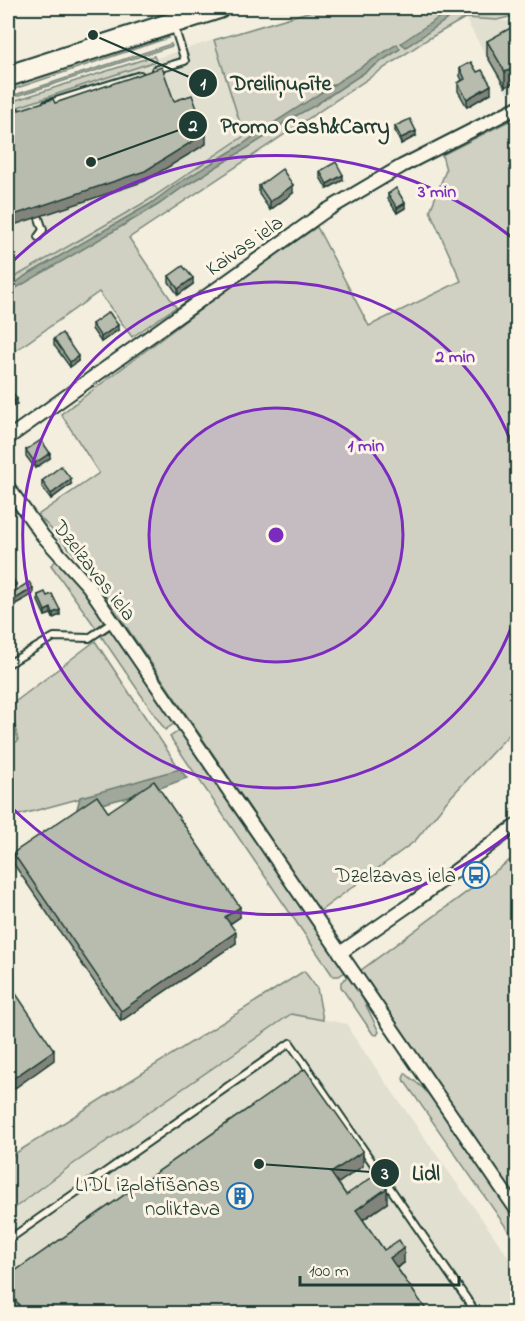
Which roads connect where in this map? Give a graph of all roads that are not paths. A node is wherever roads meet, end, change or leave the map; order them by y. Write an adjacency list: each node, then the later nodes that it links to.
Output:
1 (219, 8): 2 (main road)
2 (173, 23): 3 (main road); 4 (lane)
3 (8, 76)
4 (37, 107)
5 (518, 107): 8 (street, Kaivas iela)
6 (34, 204): 7 (lane)
7 (38, 237)
8 (8, 438)
9 (8, 487): 10 (street, Dzelzavas iela)
10 (113, 622): 11 (lane); 13 (street, Dzelzavas iela)
11 (8, 664)
12 (518, 824): 13 (street)
13 (340, 953): 14 (street, Dzelzavas iela)
14 (518, 1212)
15 (8, 1240): 16 (lane)
16 (477, 1314)

